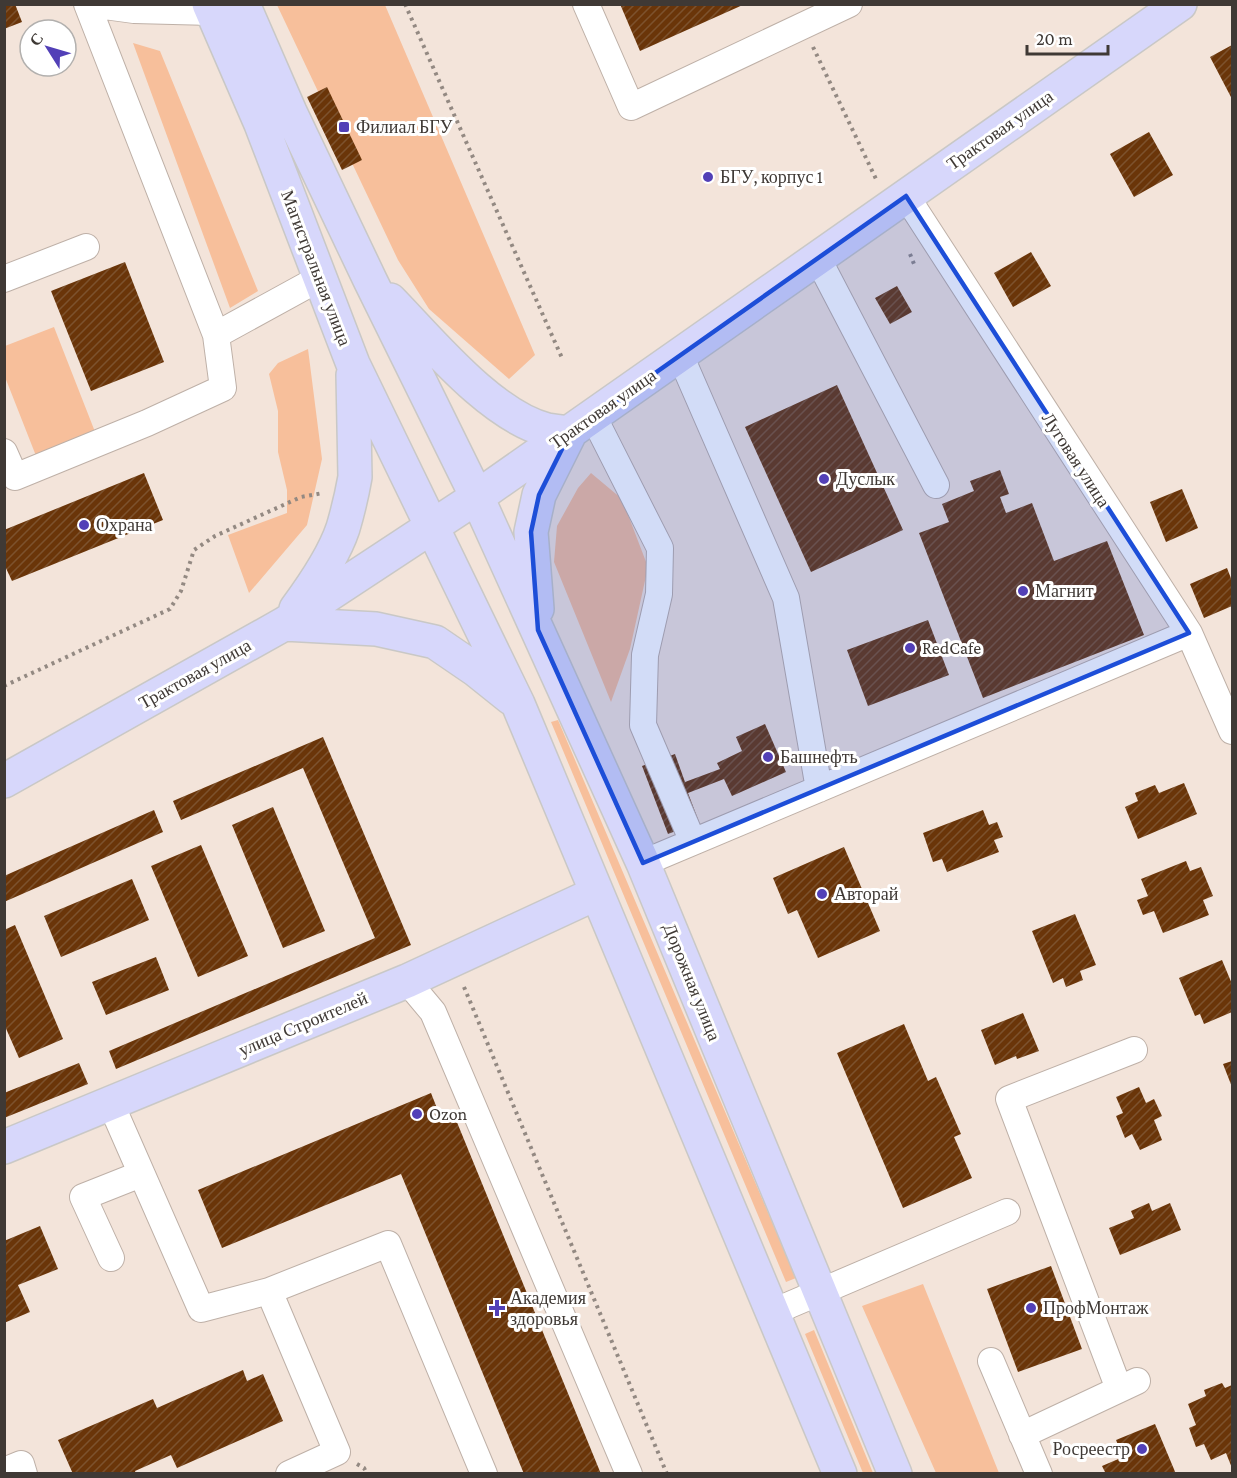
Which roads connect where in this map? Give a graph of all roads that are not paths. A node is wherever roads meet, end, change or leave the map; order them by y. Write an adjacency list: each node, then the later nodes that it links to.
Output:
1 (89, 4): 6 (street); 13 (street)
2 (243, 4): 12 (main road, Магистральная улица)
3 (586, 4): 4 (street)
4 (849, 4)
5 (1180, 4): 7 (main road, Трактовая улица)
6 (211, 8): 10 (main road, Магистральная улица)
7 (898, 202): 9 (main road, Трактовая улица); 23 (street, Луговая улица)
8 (86, 247): 11 (street)
9 (818, 259): 14 (main road, Трактовая улица); 18 (street)
10 (320, 278): 13 (street); 15 (main road, Магистральная улица)
11 (4, 279)
12 (370, 280): 16 (main road); 19 (main road, Магистральная улица)
13 (216, 335): 17 (street)
14 (680, 355): 16 (main road, Трактовая улица); 27 (street)
15 (353, 364): 20 (main road, Магистральная улица); 21 (main road)
16 (582, 424): 19 (main road, Трактовая улица); 22 (main road); 28 (street)
17 (4, 452)
18 (936, 484)
19 (477, 497): 20 (main road, Трактовая улица); 22 (main road, Дорожная улица)
20 (432, 527): 21 (main road, Трактовая улица); 24 (main road)
21 (284, 624): 24 (main road); 26 (main road, Трактовая улица)
22 (538, 630): 29 (main road, Дорожная улица)
23 (1189, 633): 25 (street, Луговая улица); 27 (street)
24 (518, 704): 30 (main road)
25 (1233, 731)
26 (4, 781)
27 (819, 789): 28 (street)
28 (693, 842): 29 (street)
29 (643, 863): 39 (main road, Дорожная улица)
30 (597, 893): 31 (main road, улица Строителей); 40 (main road)
31 (407, 981): 33 (main road, улица Строителей); 47 (street)
32 (1134, 1050): 42 (street)
33 (111, 1104): 34 (main road, улица Строителей); 35 (street)
34 (4, 1148)
35 (141, 1174): 37 (street); 38 (street)
36 (1007, 1212): 39 (street)
37 (111, 1258)
38 (269, 1291): 45 (street); 46 (street)
39 (820, 1292): 40 (street); 49 (main road, Дорожная улица)
40 (772, 1311): 48 (main road)
41 (991, 1361): 42 (street)
42 (1022, 1435): 50 (street)
43 (4, 1471): 44 (street)
44 (24, 1473)
45 (289, 1473)
46 (484, 1473)
47 (629, 1473)
48 (840, 1473)
49 (895, 1473)
50 (1039, 1473)

